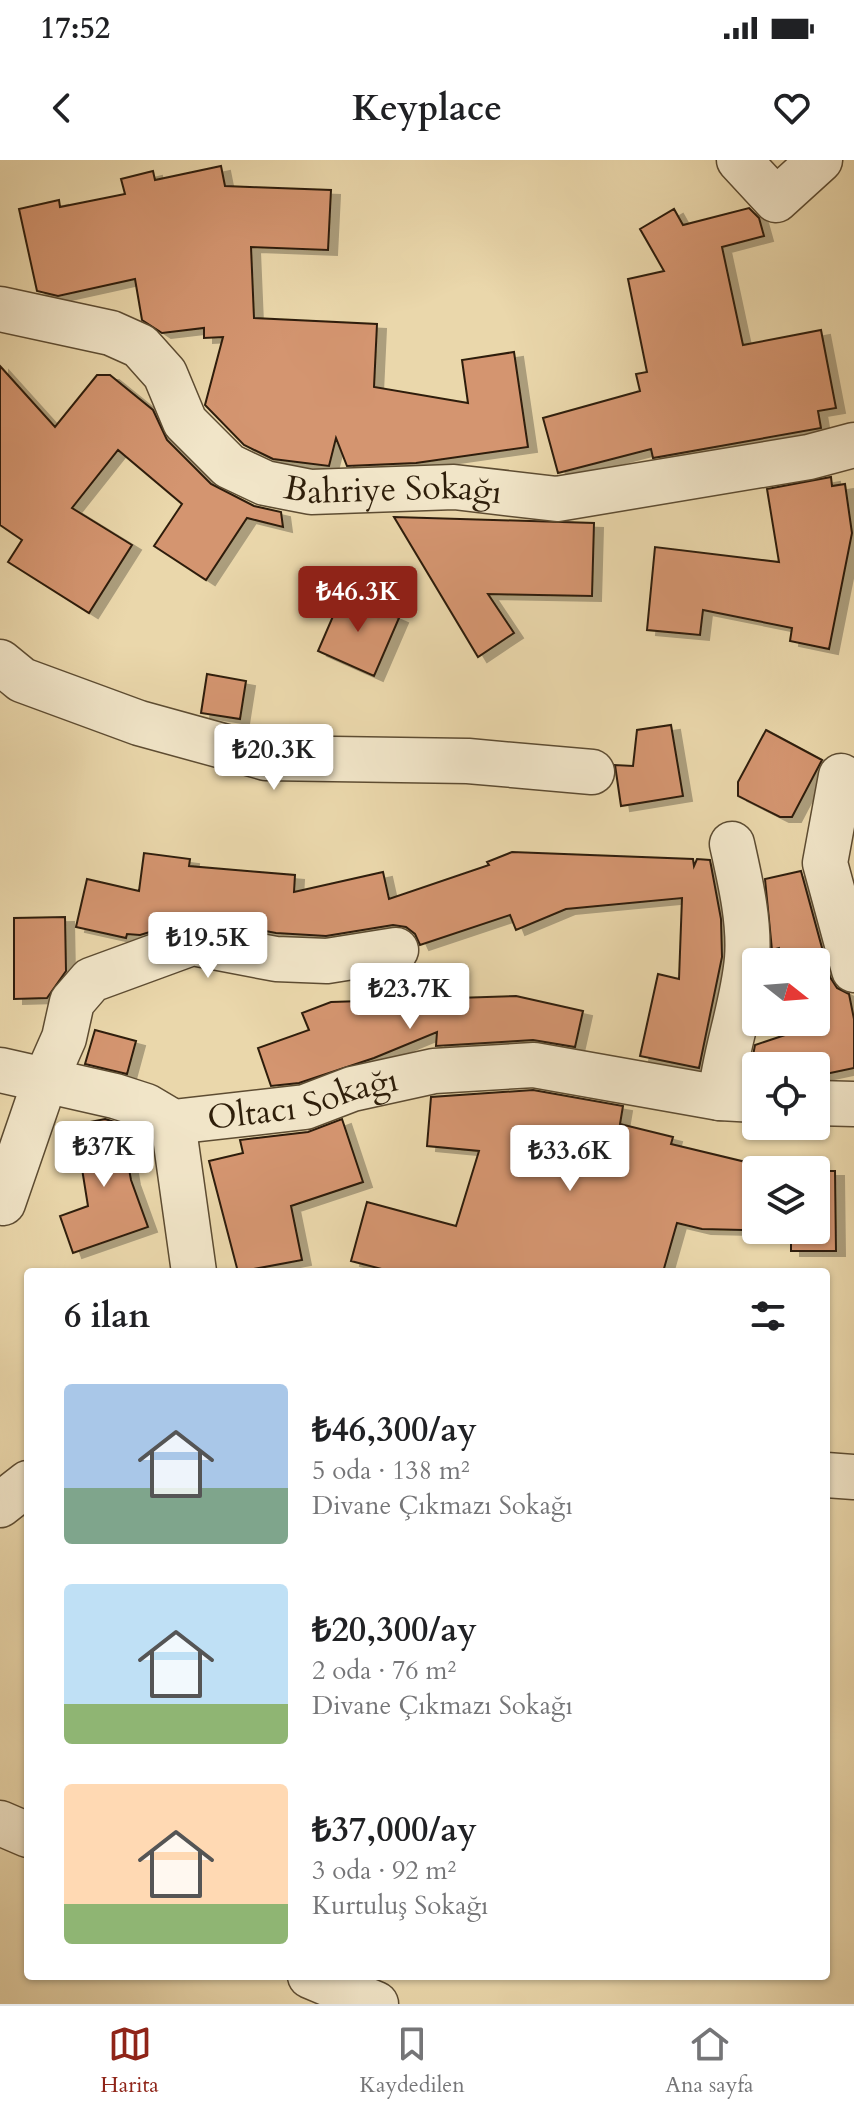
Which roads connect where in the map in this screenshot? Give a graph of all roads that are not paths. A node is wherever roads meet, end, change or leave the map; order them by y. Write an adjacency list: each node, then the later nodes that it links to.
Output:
1 (739, 160): 2 (street)
2 (820, 160)
3 (0, 309): 4 (street, Bahriye Sokağı)
4 (854, 445)
5 (0, 662): 6 (street)
6 (592, 772)
7 (841, 776): 10 (street)
8 (732, 844): 13 (street)
9 (396, 950): 12 (street)
10 (854, 970)
11 (0, 1070): 12 (street, Oltacı Sokağı)
12 (45, 1081): 16 (street, Oltacı Sokağı); 17 (street)
13 (738, 1099): 16 (street, Oltacı Sokağı)
14 (830, 1103): 15 (street)
15 (854, 1104)
16 (173, 1122): 18 (street)
17 (3, 1203)
18 (193, 1268)
19 (830, 1475): 20 (street)
20 (854, 1477)
21 (24, 1486): 22 (street)
22 (0, 1505)
23 (0, 1823): 24 (street)
24 (24, 1833)
25 (319, 1980): 26 (street)
26 (376, 2004)

